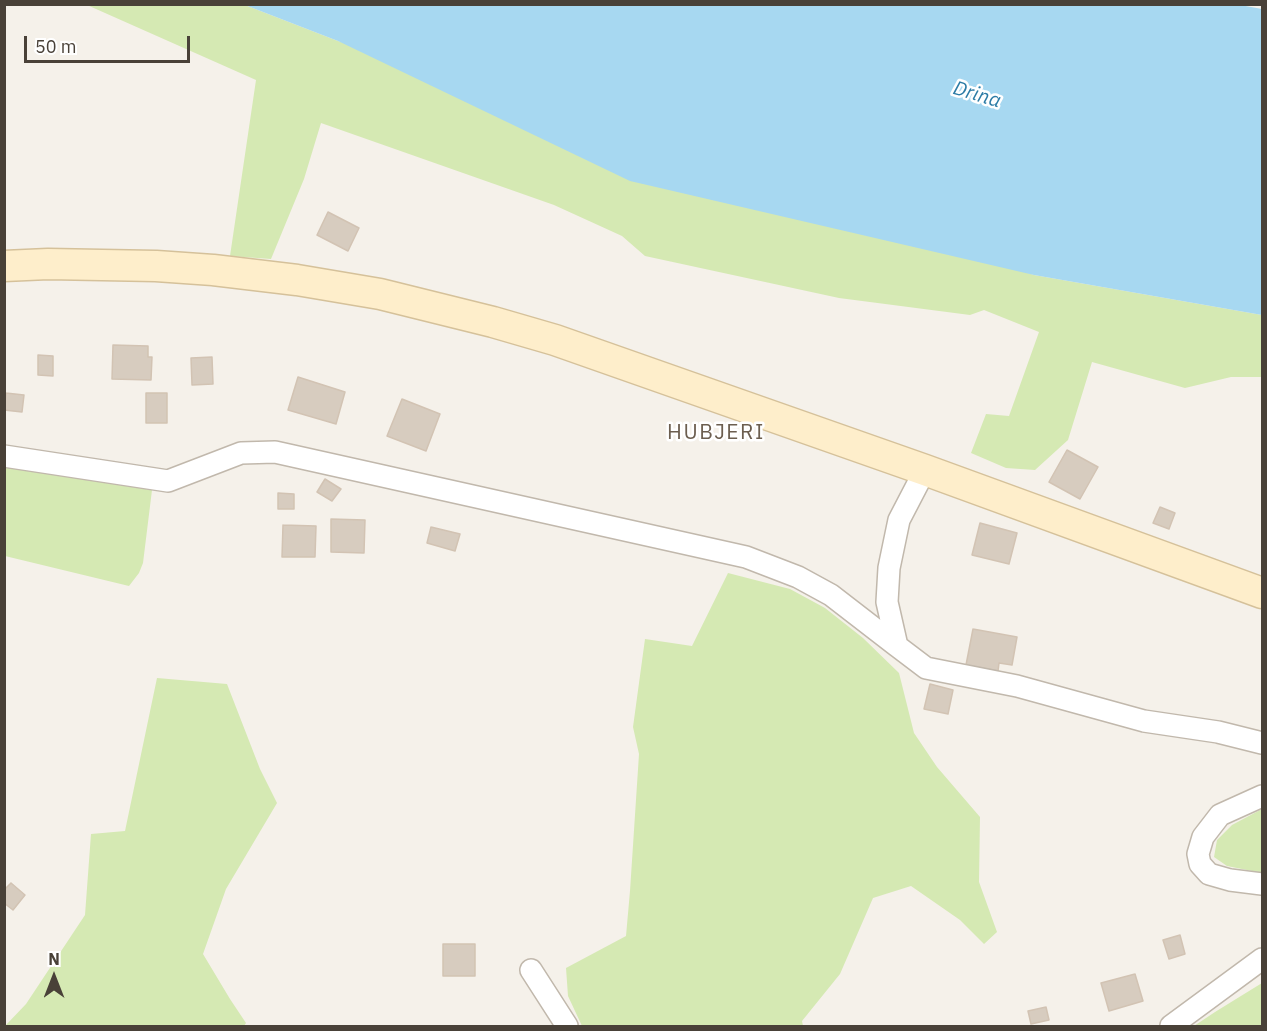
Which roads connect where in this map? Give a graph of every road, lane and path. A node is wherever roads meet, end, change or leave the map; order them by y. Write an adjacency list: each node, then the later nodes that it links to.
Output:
1 (4, 266): 3 (street)
2 (4, 456): 5 (street)
3 (925, 470): 4 (street); 5 (street)
4 (1263, 593)
5 (897, 646): 6 (street)
6 (1263, 743)
7 (1263, 796): 8 (street)
8 (1263, 884)
9 (1263, 959): 12 (street)
10 (531, 970): 11 (street)
11 (567, 1026)
12 (1171, 1026)

